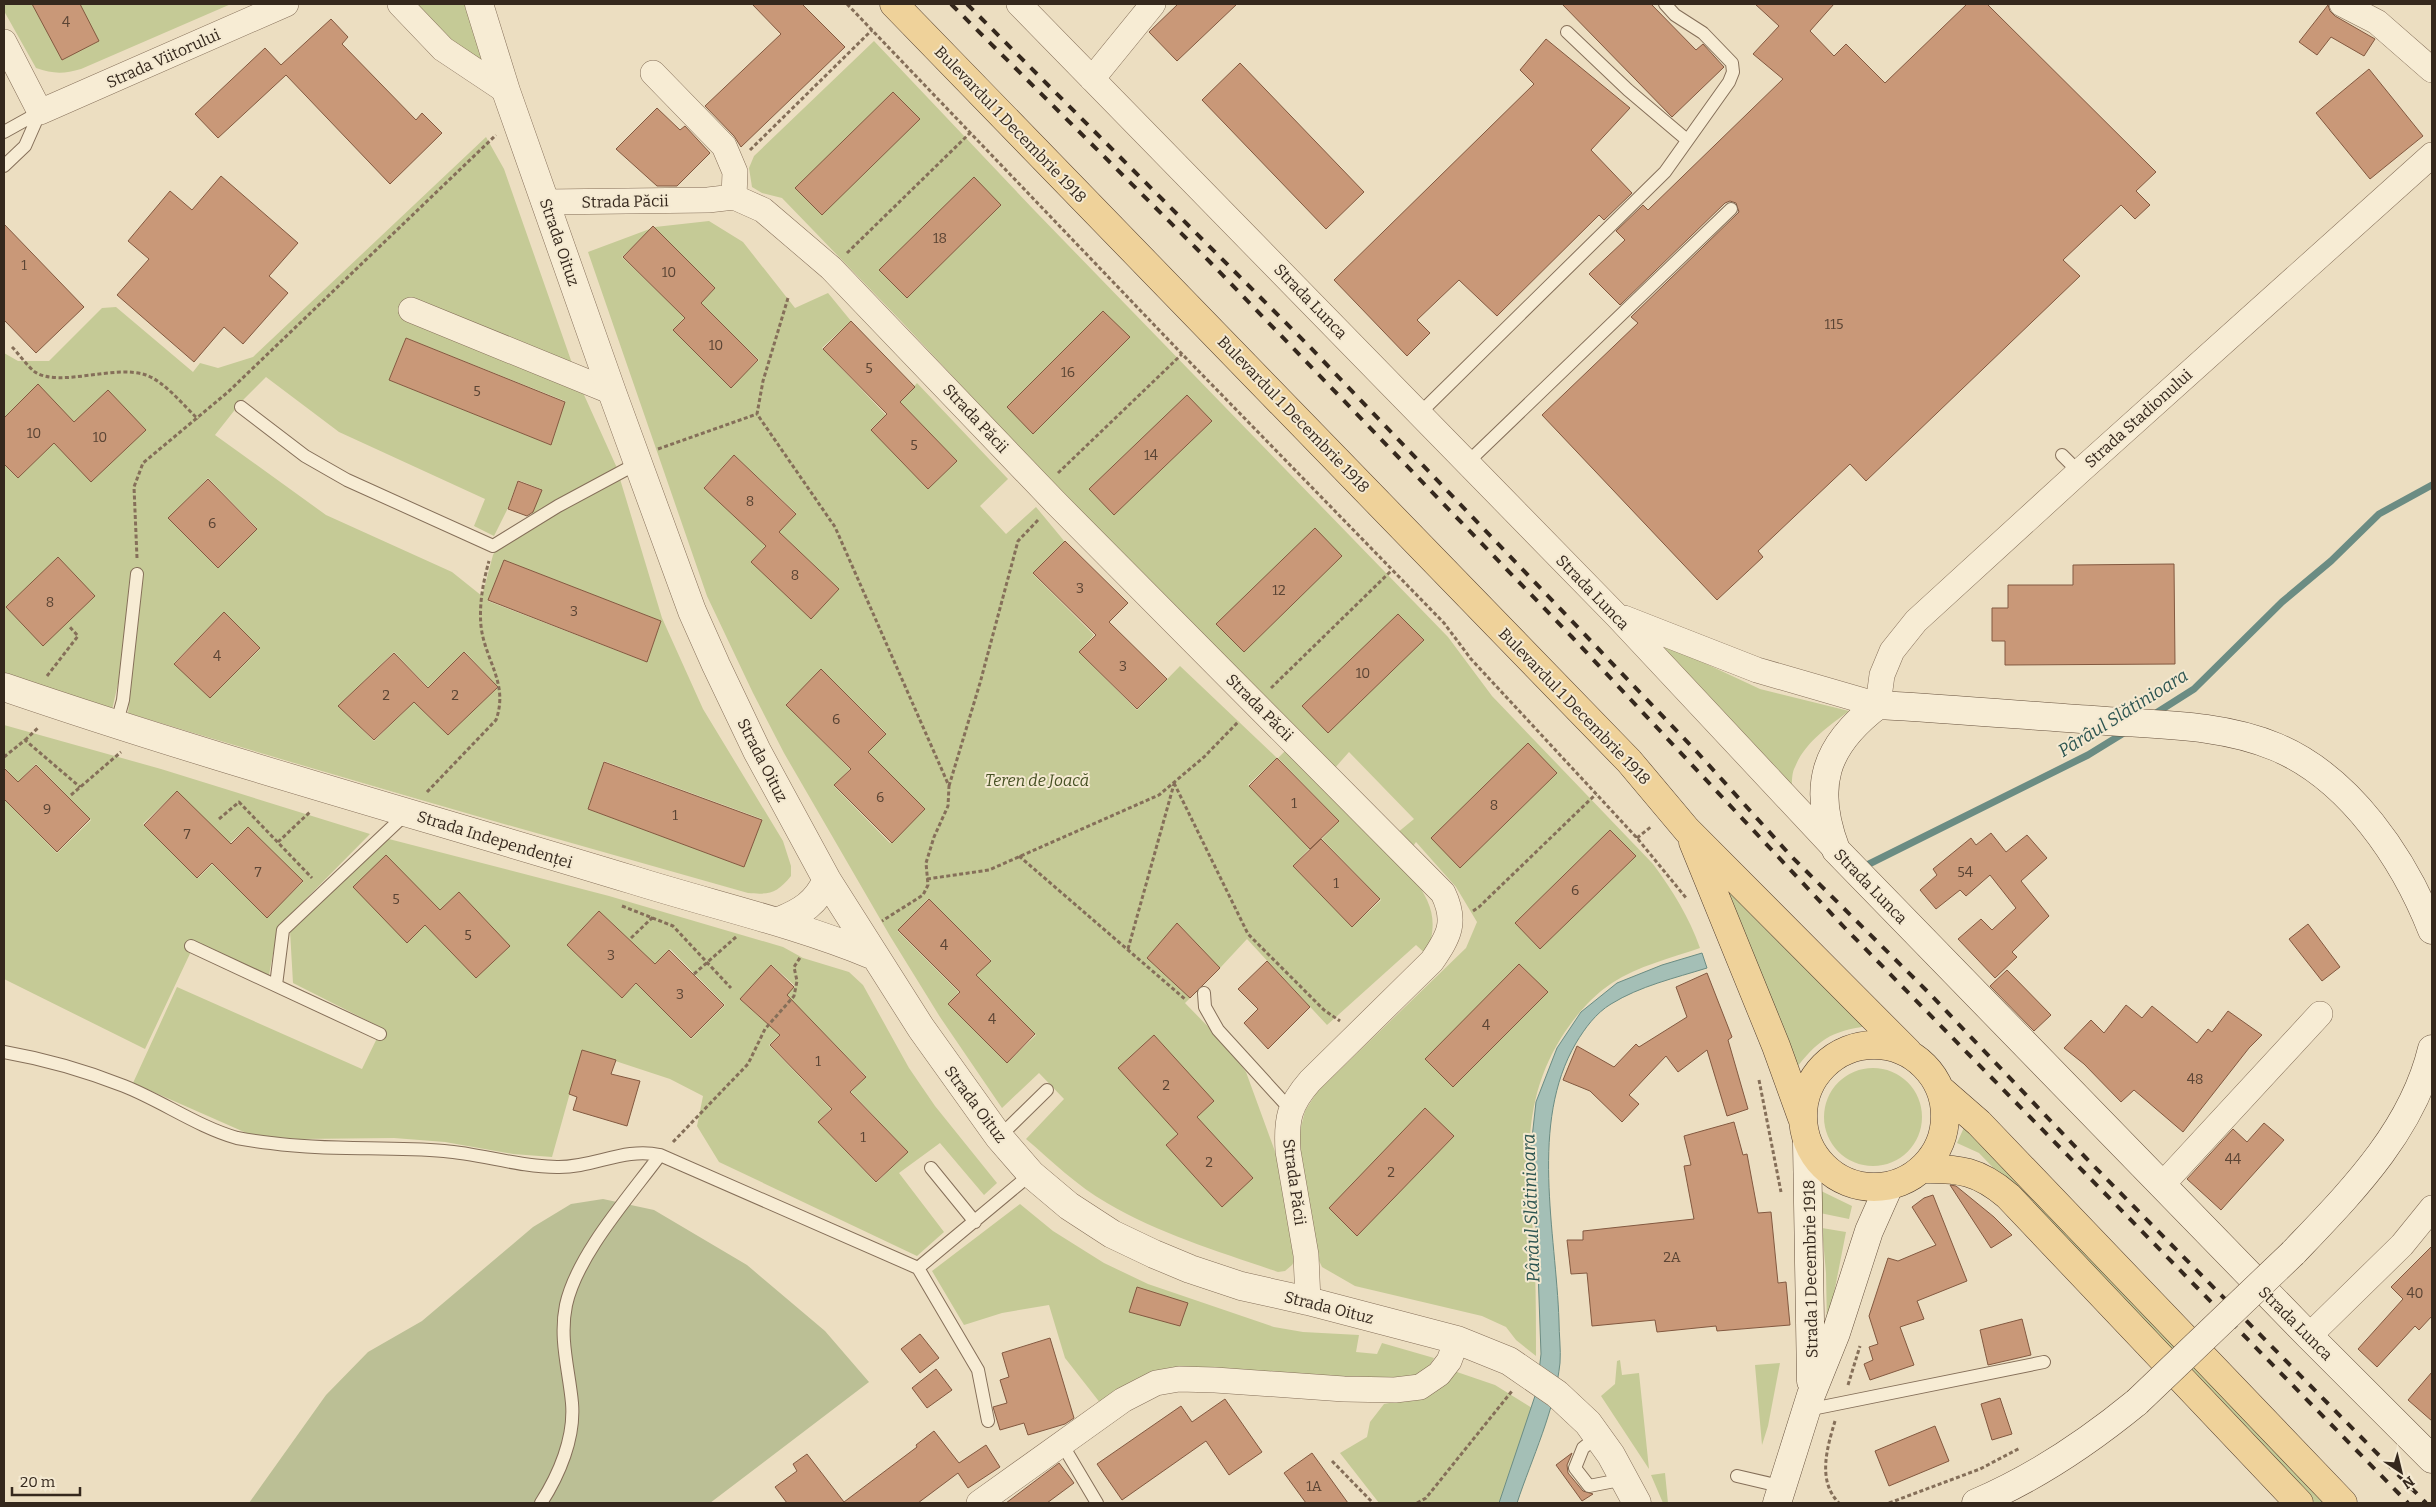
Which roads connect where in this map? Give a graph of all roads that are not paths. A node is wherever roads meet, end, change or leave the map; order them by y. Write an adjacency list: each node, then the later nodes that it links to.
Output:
1 (286, 4): 15 (street, Strada Viitorului)
2 (400, 4): 14 (street)
3 (479, 4): 14 (street, Strada Oituz)
4 (894, 4): 35 (main road, Bulevardul 1 Decembrie 1918)
5 (1019, 4): 13 (street, Strada Lunca)
6 (1153, 4): 13 (street)
7 (1664, 4): 17 (lane)
8 (2342, 4): 11 (street)
9 (1567, 32): 17 (lane)
10 (4, 42): 15 (street)
11 (2432, 70)
12 (653, 73): 20 (street)
13 (1092, 79): 26 (street, Strada Lunca)
14 (506, 91): 21 (street, Strada Oituz)
15 (40, 112): 16 (lane, Strada Viitorului); 19 (lane)
16 (4, 132)
17 (1687, 140): 26 (lane)
18 (2432, 155): 32 (street, Strada Stadionului)
19 (4, 166)
20 (734, 197): 21 (street, Strada Păcii); 51 (street, Strada Păcii)
21 (546, 202): 24 (street, Strada Oituz)
22 (1731, 209): 28 (lane)
23 (410, 310): 24 (street)
24 (612, 392): 27 (street, Strada Oituz)
25 (241, 407): 27 (lane)
26 (1420, 413): 28 (street, Strada Lunca)
27 (646, 457): 37 (street, Strada Oituz)
28 (1468, 462): 30 (street, Strada Lunca)
29 (137, 574): 33 (lane)
30 (1617, 616): 32 (street); 36 (street, Strada Lunca)
31 (4, 687): 33 (street, Strada Independenței)
32 (1878, 704): 36 (street); 39 (street)
33 (116, 726): 34 (street, Strada Independenței)
34 (408, 812): 38 (street, Strada Independenței); 42 (lane)
35 (1687, 830): 48 (main road, Bulevardul 1 Decembrie 1918); 52 (main road, Bulevardul 1 Decembrie 1918)
36 (1836, 850): 58 (street, Strada Lunca)
37 (826, 880): 38 (street); 40 (street, Strada Oituz)
38 (779, 921): 40 (street, Strada Independenței)
39 (2432, 930)
40 (866, 945): 53 (street, Strada Oituz)
41 (191, 946): 42 (lane)
42 (276, 985): 45 (lane)
43 (1204, 993): 51 (lane)
44 (2320, 1014): 58 (street)
45 (380, 1034)
46 (2432, 1049): 79 (street, bridge)
47 (4, 1052): 54 (lane)
48 (1908, 1052): 49 (main road); 52 (main road)
49 (1940, 1089): 56 (main road); 81 (main road)
50 (1047, 1090): 53 (lane)
51 (1290, 1109): 63 (street, Strada Păcii)
52 (1805, 1130): 59 (main road); 67 (street, Strada 1 Decembrie 1918)
53 (999, 1137): 57 (street, Strada Oituz)
54 (660, 1155): 62 (lane); 75 (lane)
55 (931, 1168): 61 (lane)
56 (1922, 1169): 59 (main road); 80 (main road)
57 (1031, 1174): 61 (lane); 63 (street, Strada Oituz)
58 (2162, 1185): 64 (street, Strada Lunca)
59 (1889, 1186): 67 (street, Strada 1 Decembrie 1918)
60 (2432, 1208): 64 (street)
61 (975, 1222): 62 (lane)
62 (918, 1268): 68 (lane)
63 (1308, 1301): 65 (street, Strada Oituz)
64 (2309, 1336): 71 (street, Strada Lunca)
65 (1457, 1340): 69 (street, Strada Oituz); 70 (street)
66 (2044, 1362): 67 (lane)
67 (1809, 1403): 74 (street, Strada 1 Decembrie 1918)
68 (988, 1421)
69 (1598, 1436): 73 (street, Strada Oituz); 73 (lane)
70 (1062, 1444): 76 (street); 77 (lane)
71 (2432, 1459)
72 (1736, 1476): 74 (lane)
73 (1625, 1479): 78 (street, Strada Oituz)
74 (1781, 1495)
75 (541, 1503)
76 (980, 1503)
77 (1097, 1503)
78 (1637, 1503)
79 (1976, 1503)
80 (2299, 1503)
81 (2343, 1503)

